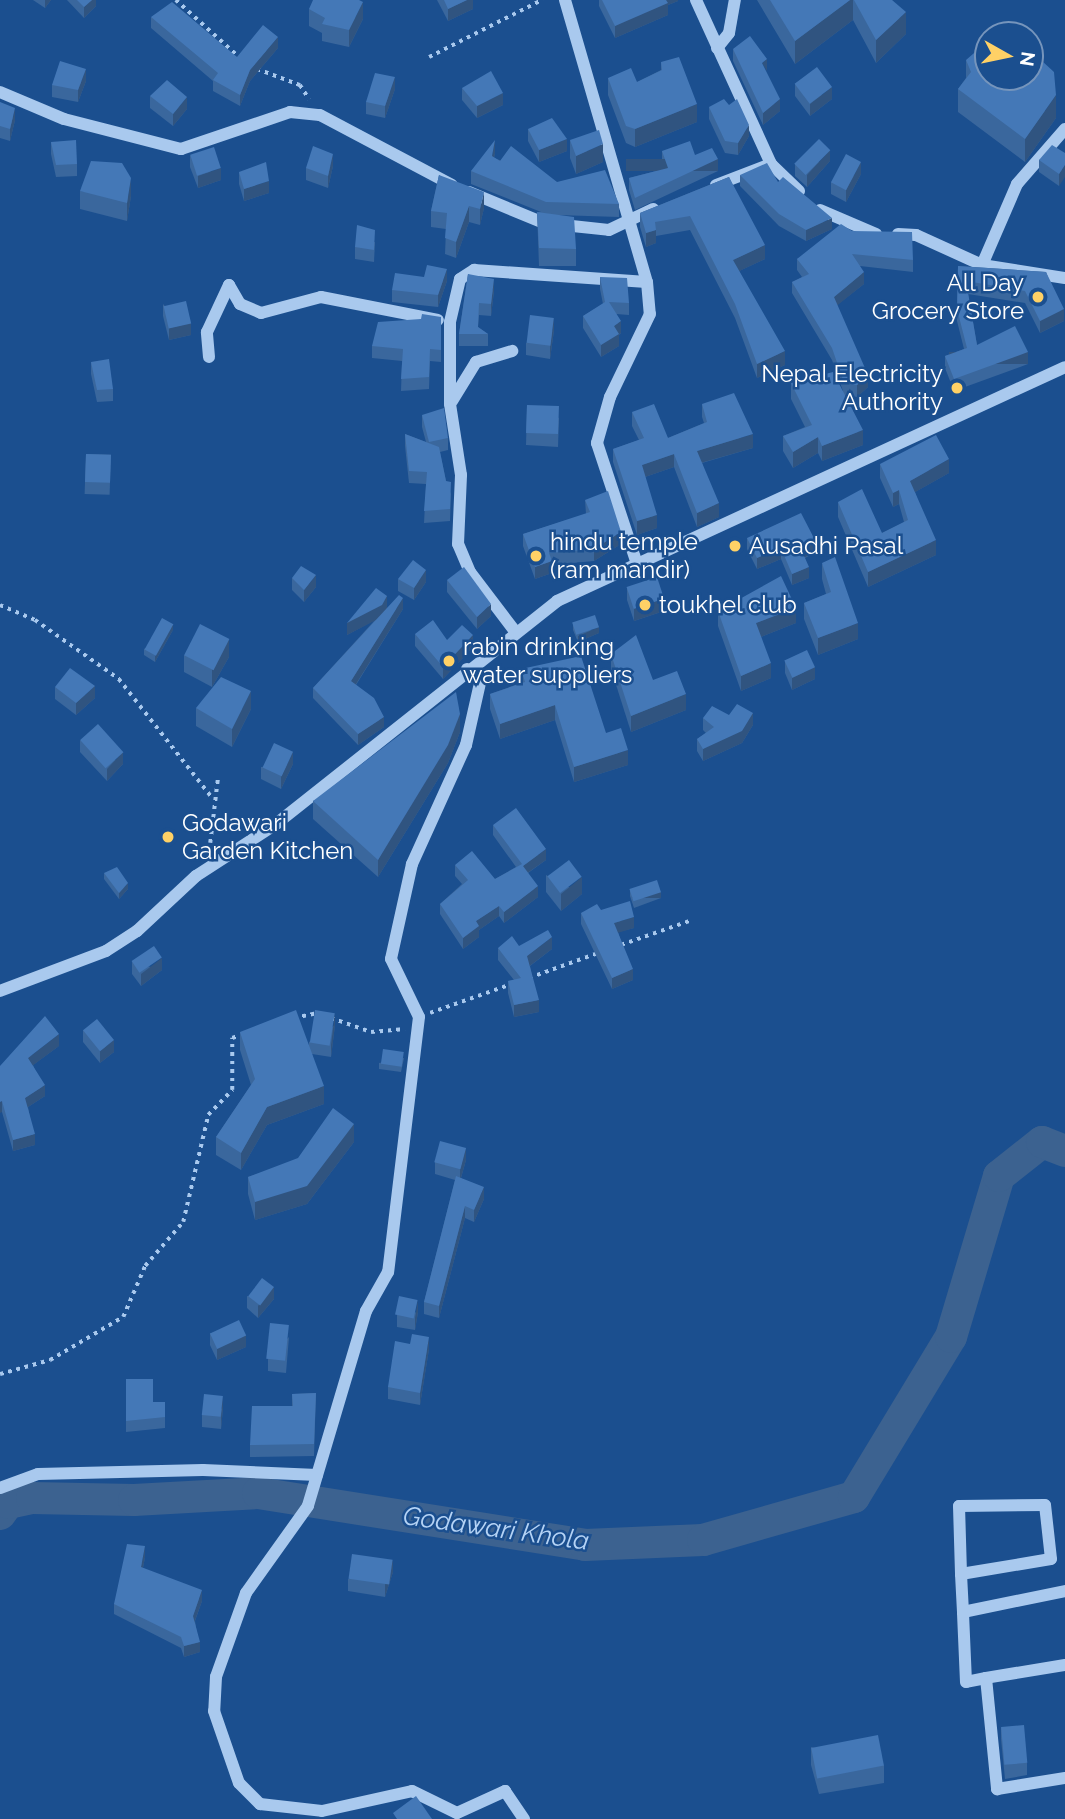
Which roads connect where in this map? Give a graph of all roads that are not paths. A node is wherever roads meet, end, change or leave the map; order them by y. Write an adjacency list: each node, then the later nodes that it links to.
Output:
1 (565, 0): 10 (street)
2 (696, 0): 4 (street)
3 (735, 0): 4 (street)
4 (717, 48): 7 (street)
5 (0, 92): 10 (street)
6 (1065, 129): 11 (street)
7 (771, 164): 8 (street); 11 (street)
8 (699, 191)
9 (664, 205): 10 (street)
10 (631, 219): 13 (street)
11 (982, 265): 12 (street)
12 (1065, 278)
13 (647, 282): 14 (street); 19 (street)
14 (450, 322): 16 (street); 18 (street)
15 (512, 351): 18 (street)
16 (209, 357)
17 (1065, 367): 19 (street)
18 (450, 404): 20 (street)
19 (638, 567): 20 (street)
20 (514, 630): 21 (street)
21 (467, 669): 22 (street); 23 (street)
22 (0, 991)
23 (317, 1475): 24 (street); 31 (street)
24 (0, 1488)
25 (961, 1574): 25 (street); 27 (street)
26 (1065, 1591): 27 (street)
27 (963, 1612): 29 (street)
28 (1065, 1665): 29 (street)
29 (986, 1678): 30 (street)
30 (1065, 1778)
31 (524, 1819)

